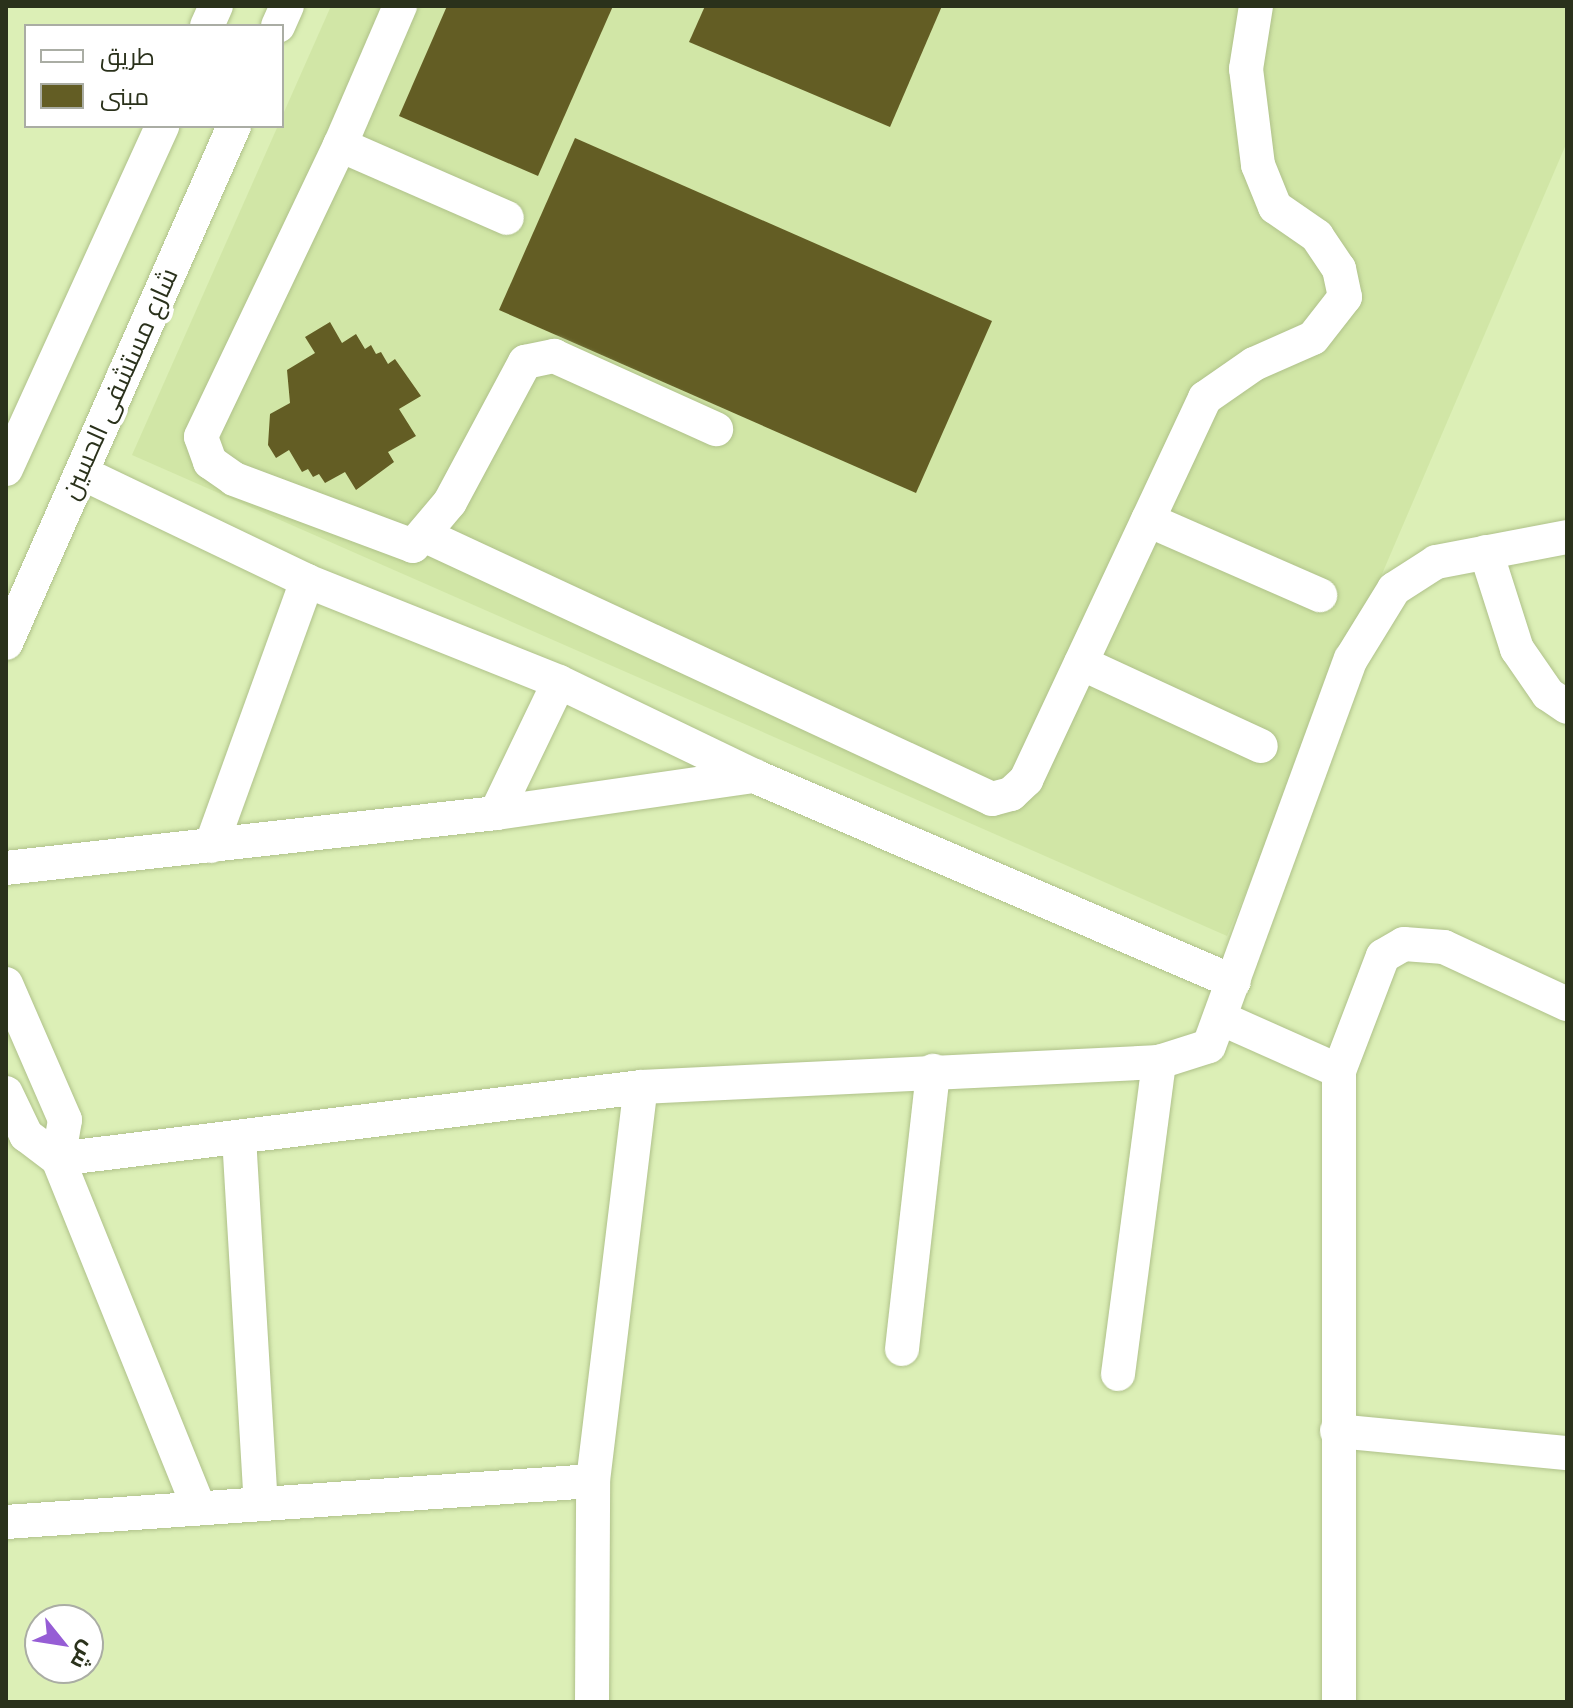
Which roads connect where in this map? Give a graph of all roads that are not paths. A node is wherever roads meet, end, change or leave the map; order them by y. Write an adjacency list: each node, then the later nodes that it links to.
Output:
1 (400, 6): 5 (street)
2 (1256, 6): 10 (street)
3 (161, 128): 8 (street)
4 (233, 128): 9 (street, شارع مستشفى الحسين)
5 (340, 145): 6 (street); 11 (street)
6 (507, 218)
7 (716, 429): 11 (street)
8 (6, 469)
9 (82, 473): 14 (street); 16 (street, شارع مستشفى الحسين)
10 (1148, 520): 15 (street); 17 (street)
11 (426, 536): 17 (street)
12 (1567, 537): 13 (street)
13 (1486, 552): 19 (street); 25 (street)
14 (307, 581): 18 (street); 23 (street)
15 (1320, 595)
16 (6, 643)
17 (1081, 663): 20 (street)
18 (559, 682): 21 (street); 22 (street)
19 (1567, 707)
20 (1261, 746)
21 (754, 776): 22 (street); 25 (street)
22 (496, 813): 23 (street)
23 (211, 846): 24 (street)
24 (6, 868)
25 (1234, 982): 28 (street)
26 (6, 984): 35 (street)
27 (1567, 1004): 31 (street)
28 (1220, 1018): 29 (street); 31 (street)
29 (1159, 1062): 30 (street); 37 (street)
30 (933, 1071): 32 (street); 36 (street)
31 (1339, 1071): 38 (street)
32 (641, 1087): 34 (street); 40 (street)
33 (6, 1093): 35 (street)
34 (239, 1137): 35 (street); 41 (street)
35 (58, 1159): 42 (street)
36 (902, 1349)
37 (1118, 1374)
38 (1337, 1431): 39 (street); 45 (street)
39 (1567, 1453)
40 (593, 1481): 41 (street); 44 (street)
41 (261, 1502): 42 (street)
42 (198, 1506): 43 (street)
43 (6, 1522)
44 (592, 1702)
45 (1339, 1702)

